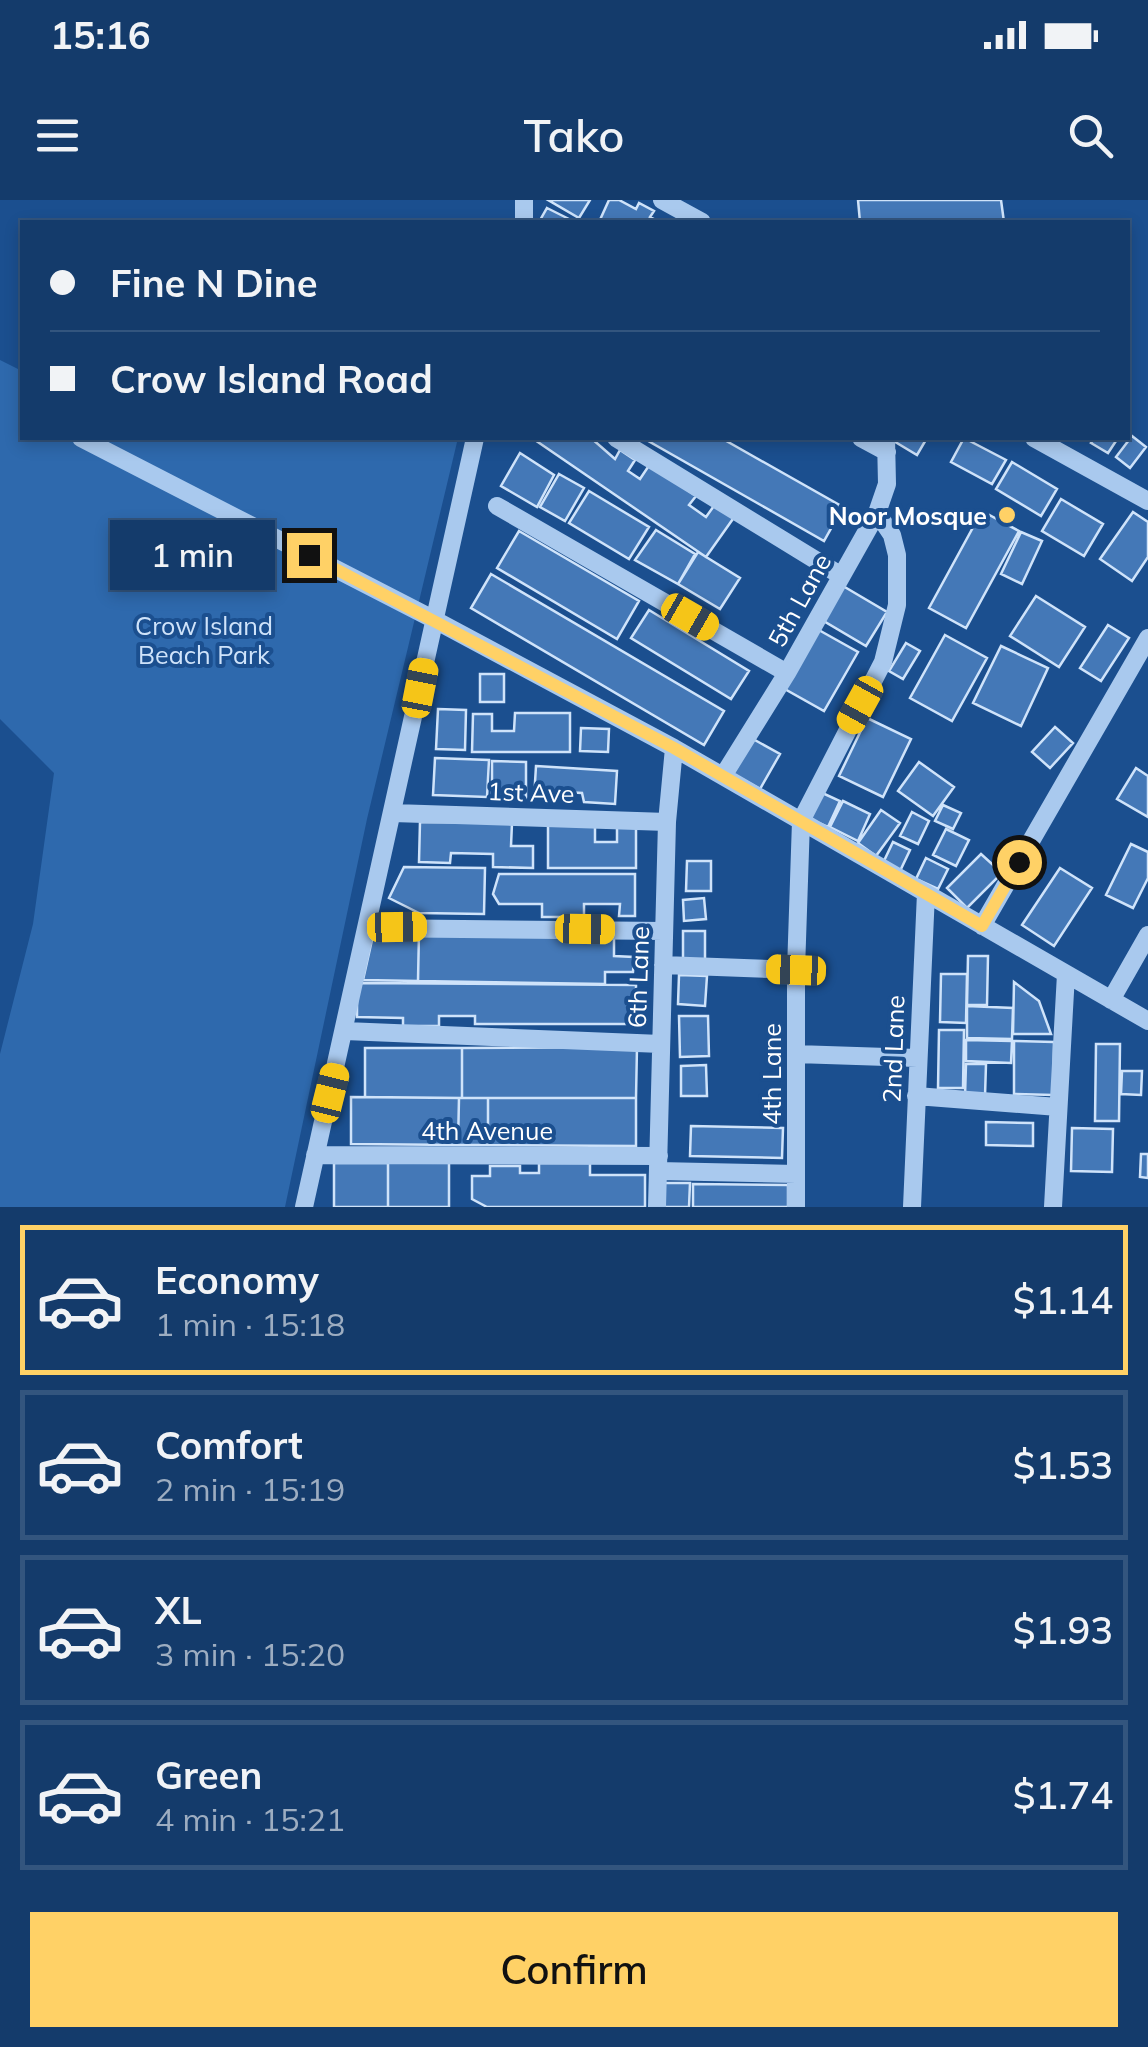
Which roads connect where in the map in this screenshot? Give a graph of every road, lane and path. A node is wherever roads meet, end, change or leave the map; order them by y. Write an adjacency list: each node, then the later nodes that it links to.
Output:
1 (662, 200): 2 (street)
2 (698, 220)
3 (85, 440): 12 (street)
4 (475, 440): 12 (street)
5 (619, 440): 11 (street)
6 (1038, 440): 8 (street)
7 (887, 445): 10 (street, 5th Lane)
8 (1148, 500)
9 (497, 506): 14 (street)
10 (877, 513): 11 (street, 5th Lane); 18 (street)
11 (840, 575): 14 (street, 5th Lane)
12 (433, 619): 15 (street); 17 (street)
13 (1148, 638): 21 (street)
14 (786, 673): 16 (street, 5th Lane)
15 (674, 748): 16 (street); 19 (street, 6th Lane)
16 (723, 776): 18 (street)
17 (393, 813): 19 (street, 1st Ave); 22 (street)
18 (801, 821): 20 (street); 26 (street, 4th Lane)
19 (667, 822): 23 (street, 6th Lane)
20 (926, 893): 21 (street); 33 (street, 2nd Lane)
21 (982, 926): 27 (street)
22 (366, 928): 23 (street); 30 (street)
23 (664, 930): 25 (street, 6th Lane)
24 (1148, 934): 28 (street)
25 (664, 965): 26 (street); 31 (street, 6th Lane)
26 (796, 970): 32 (street, 4th Lane)
27 (1066, 974): 28 (street); 35 (street)
28 (1111, 1000): 29 (street)
29 (1148, 1021)
30 (345, 1032): 31 (street); 36 (street)
31 (661, 1044): 37 (street, 6th Lane)
32 (796, 1054): 33 (street); 38 (street, 4th Lane)
33 (917, 1058): 34 (street, 2nd Lane)
34 (916, 1096): 35 (street); 42 (street, 2nd Lane)
35 (1058, 1107): 43 (street)
36 (315, 1155): 37 (street, 4th Avenue); 39 (street)
37 (658, 1164): 38 (street, 4th Avenue); 40 (street, 6th Lane)
38 (796, 1174): 41 (street, 4th Lane)
39 (304, 1207)
40 (656, 1207)
41 (796, 1207)
42 (912, 1207)
43 (1053, 1207)

